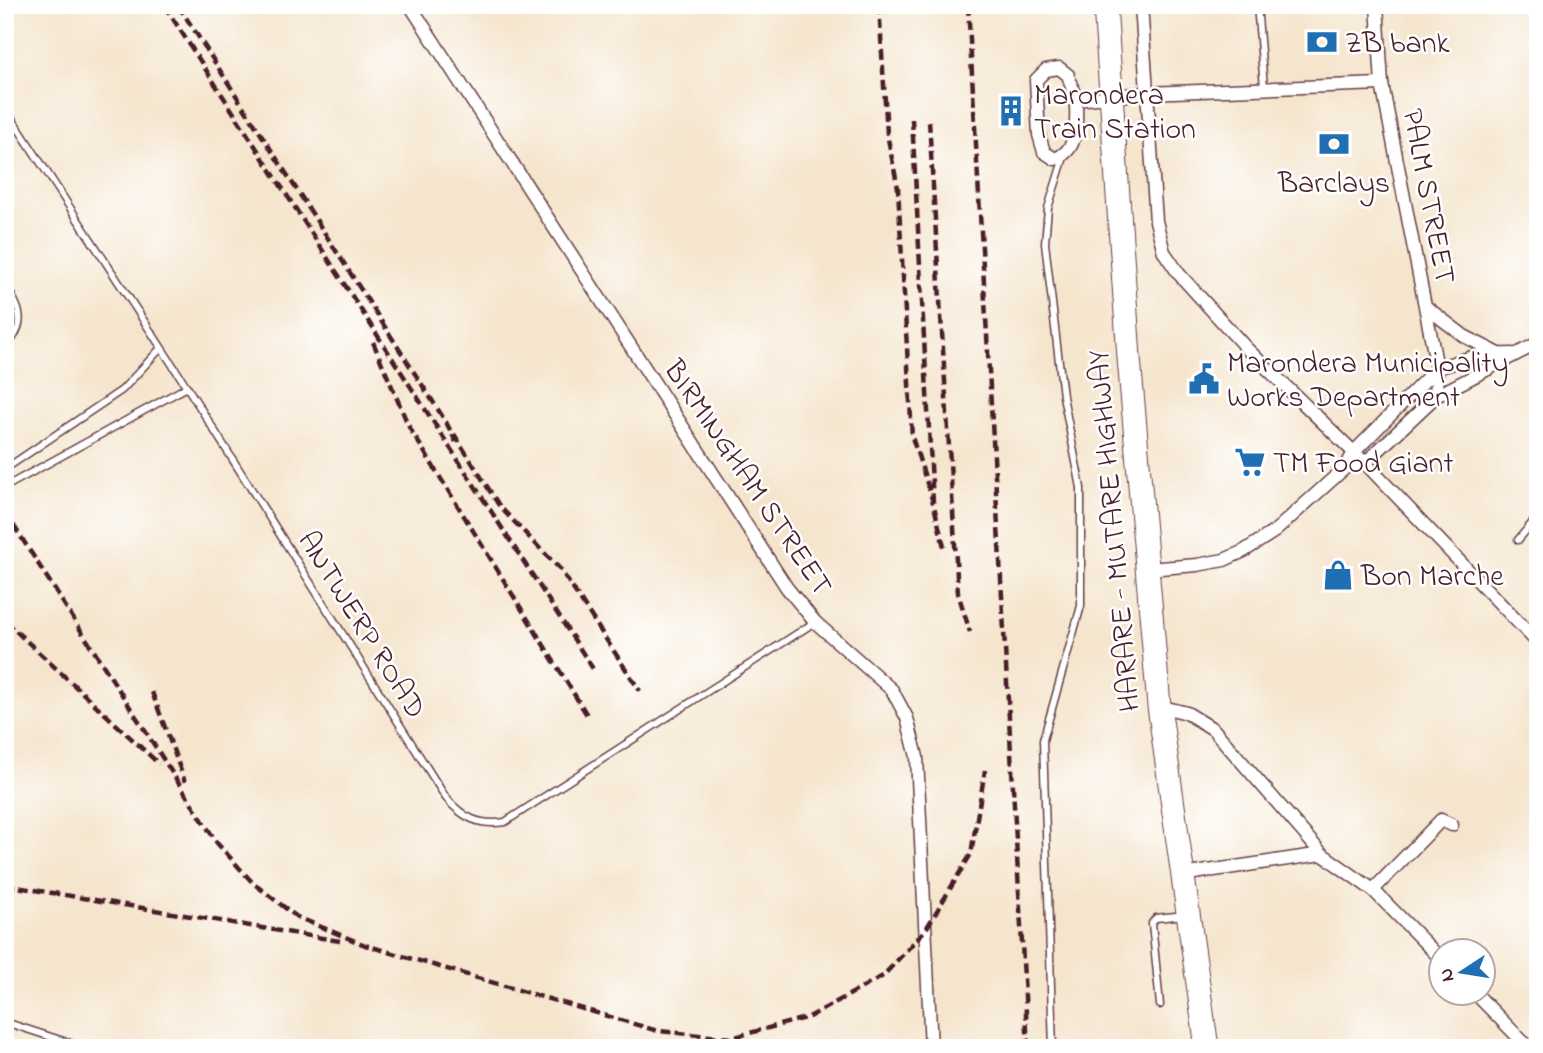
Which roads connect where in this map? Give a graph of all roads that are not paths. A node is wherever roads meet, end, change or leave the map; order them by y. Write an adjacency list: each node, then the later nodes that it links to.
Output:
1 (410, 5): 30 (street, BIRMINGHAM STREET)
2 (1105, 5): 9 (highway, HARARE - MUTARE HIGHWAY)
3 (1141, 5): 8 (street)
4 (1257, 5): 7 (lane)
5 (1377, 5): 6 (street, PALM STREET)
6 (1382, 84): 7 (street); 14 (street, PALM STREET)
7 (1264, 88): 8 (street)
8 (1146, 93): 9 (street); 22 (street)
9 (1111, 96): 10 (street); 29 (highway, HARARE - MUTARE HIGHWAY)
10 (1076, 100): 12 (street); 12 (street)
11 (5, 108): 17 (lane, ANTWERP ROAD)
12 (1064, 155): 44 (lane)
13 (5, 285): 16 (lane)
14 (1426, 307): 18 (street); 19 (street, PALM STREET)
15 (1538, 343): 18 (street)
16 (5, 348)
17 (160, 349): 20 (lane, ANTWERP ROAD); 25 (lane)
18 (1506, 354): 19 (street); 21 (street)
19 (1437, 368): 21 (street, PALM STREET); 22 (street)
20 (187, 387): 26 (lane); 30 (lane, ANTWERP ROAD)
21 (1436, 396): 23 (street)
22 (1354, 452): 23 (street); 24 (street)
23 (1365, 463): 24 (street); 31 (street)
24 (1346, 467): 29 (street)
25 (5, 470)
26 (6, 485)
27 (1538, 516): 28 (lane)
28 (1518, 540)
29 (1148, 569): 32 (highway, HARARE - MUTARE HIGHWAY)
30 (815, 622): 43 (street, BIRMINGHAM STREET)
31 (1538, 643)
32 (1159, 706): 34 (street); 35 (highway, HARARE - MUTARE HIGHWAY)
33 (1452, 825): 36 (street)
34 (1322, 853): 35 (street); 36 (street)
35 (1181, 875): 37 (highway, HARARE - MUTARE HIGHWAY)
36 (1373, 891): 38 (street)
37 (1186, 915): 39 (lane); 45 (highway, HARARE - MUTARE HIGHWAY)
38 (1428, 947)
39 (1160, 1005)
40 (1489, 1007): 46 (street)
41 (5, 1022): 42 (lane)
42 (85, 1048)
43 (931, 1048)
44 (1053, 1048)
45 (1207, 1048)
46 (1529, 1048)

